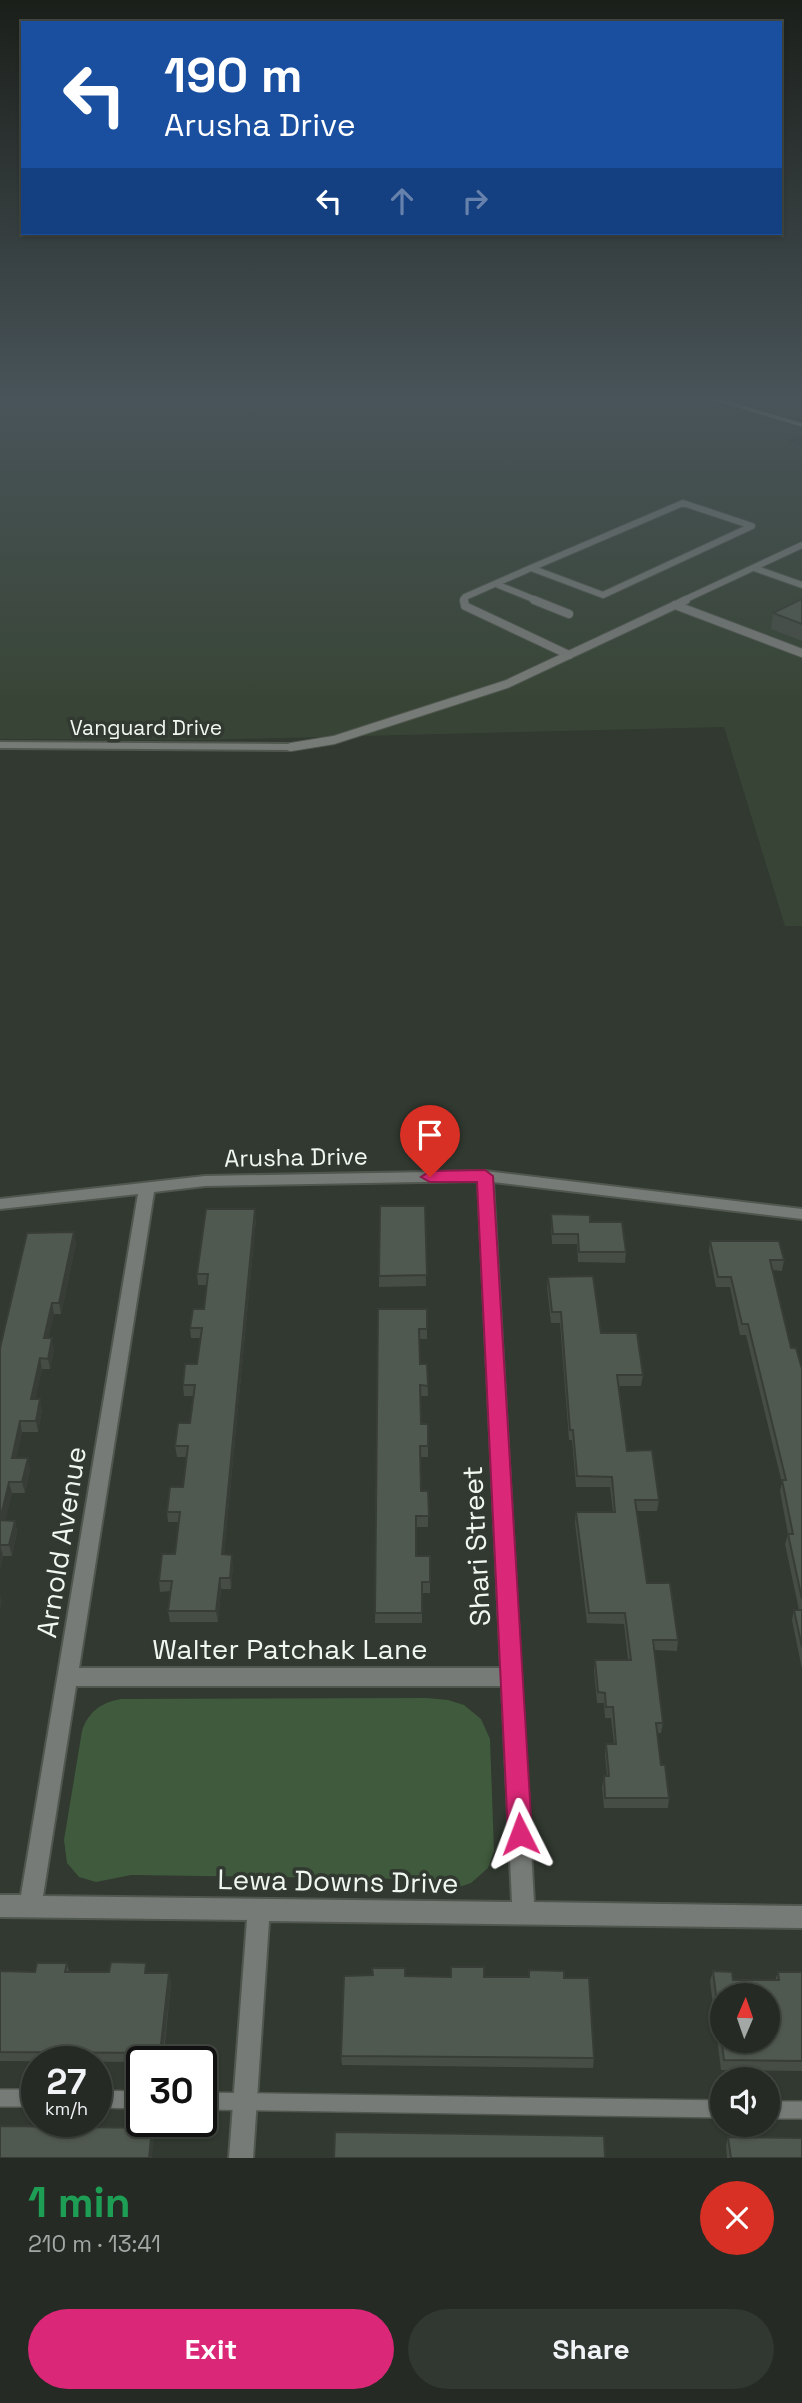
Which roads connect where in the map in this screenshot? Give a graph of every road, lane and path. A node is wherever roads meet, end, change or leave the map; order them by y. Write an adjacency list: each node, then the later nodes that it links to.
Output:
1 (802, 545): 3 (lane)
2 (530, 568): 2 (lane); 4 (lane)
3 (754, 568): 5 (lane); 6 (lane)
4 (496, 584): 7 (lane); 9 (lane)
5 (802, 585)
6 (676, 605): 8 (lane); 9 (lane)
7 (569, 614)
8 (802, 653)
9 (569, 655): 11 (lane)
10 (0, 745): 11 (street, Vanguard Drive)
11 (292, 747)
12 (485, 1176): 13 (street, Arusha Drive); 15 (street, Arusha Drive); 17 (street, Shari Street)
13 (147, 1187): 14 (street, Arusha Drive); 16 (street, Arnold Avenue)
14 (0, 1204)
15 (802, 1214)
16 (68, 1677): 17 (street, Walter Patchak Lane); 19 (street, Arnold Avenue)
17 (512, 1677): 21 (street, Shari Street)
18 (0, 1906): 19 (street, Lewa Downs Drive)
19 (30, 1906): 20 (street, Lewa Downs Drive)
20 (259, 1910): 21 (street, Lewa Downs Drive); 26 (street)
21 (524, 1913): 22 (street, Lewa Downs Drive)
22 (802, 1917)
23 (0, 2098): 24 (lane)
24 (21, 2098)
25 (217, 2101): 26 (lane)
26 (245, 2101): 27 (lane); 30 (street)
27 (710, 2109)
28 (780, 2110): 29 (lane)
29 (802, 2110)
30 (241, 2158)

